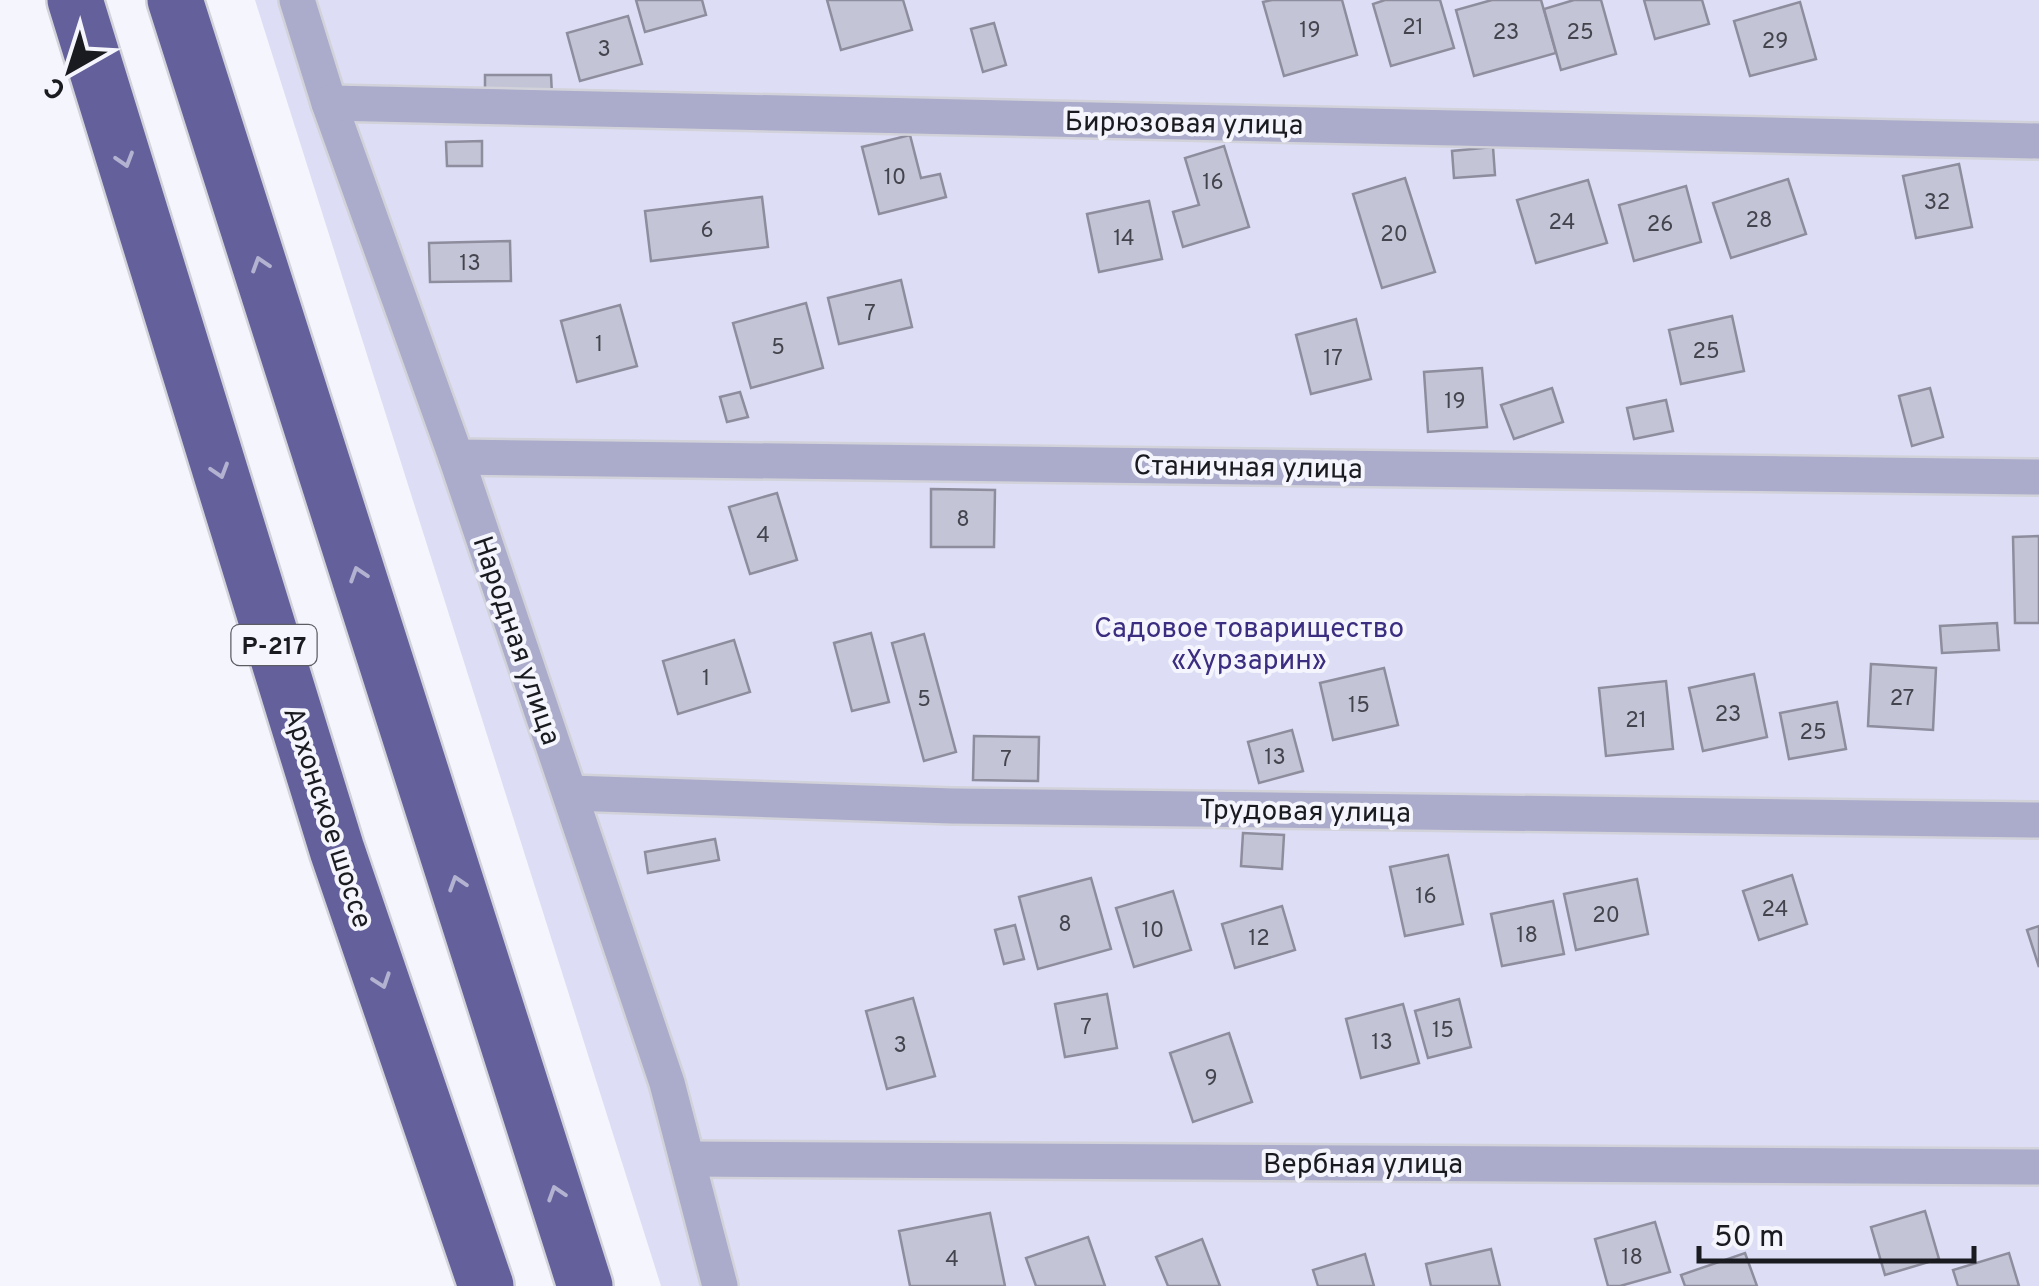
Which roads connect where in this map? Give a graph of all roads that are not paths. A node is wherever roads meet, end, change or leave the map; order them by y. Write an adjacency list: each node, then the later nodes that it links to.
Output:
1 (75, 0): 12 (highway, Архонское шоссе / Р-217, one-way to 12)
2 (175, 0): 13 (highway, one-way to 2)
3 (297, 0): 4 (street, Народная улица)
4 (329, 103): 5 (street, Бирюзовая улица); 6 (street, Народная улица)
5 (2039, 141)
6 (456, 457): 7 (street, Станичная улица); 8 (street, Народная улица)
7 (2039, 476)
8 (570, 794): 9 (street, Трудовая улица); 10 (street, Народная улица)
9 (2039, 820)
10 (687, 1159): 11 (street, Вербная улица); 14 (street, Народная улица)
11 (2039, 1167)
12 (486, 1286)
13 (585, 1286)
14 (720, 1286)

